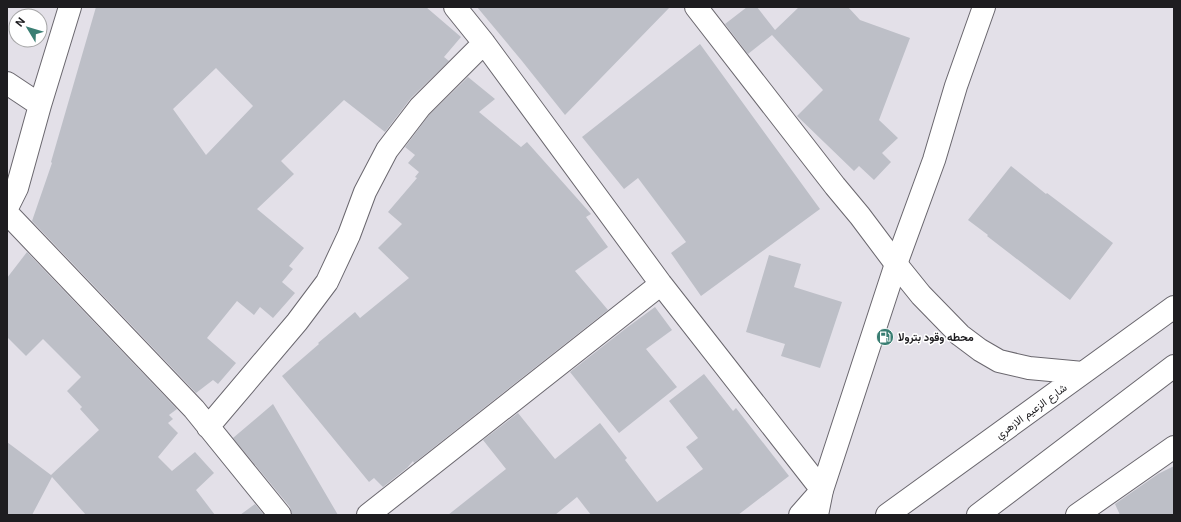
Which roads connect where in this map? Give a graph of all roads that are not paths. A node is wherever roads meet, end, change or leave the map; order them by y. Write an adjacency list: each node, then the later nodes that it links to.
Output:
1 (70, 7): 7 (street)
2 (455, 7): 5 (street)
3 (696, 7): 10 (street)
4 (984, 7): 10 (street)
5 (484, 43): 11 (street); 15 (street)
6 (7, 83): 7 (street)
7 (40, 105): 8 (street)
8 (7, 208)
9 (7, 213): 15 (street)
10 (896, 264): 14 (street); 17 (street)
11 (661, 284): 17 (street); 19 (street)
12 (1174, 307): 14 (street, شارع الزعيم الازهري)
13 (1174, 366): 23 (street)
14 (1084, 373): 22 (street, شارع الزعيم الازهري)
15 (208, 427): 18 (street)
16 (1174, 447): 24 (street)
17 (822, 490): 20 (street); 21 (street)
18 (280, 515)
19 (368, 515)
20 (800, 515)
21 (816, 515)
22 (887, 515)
23 (978, 515)
24 (1077, 515)

